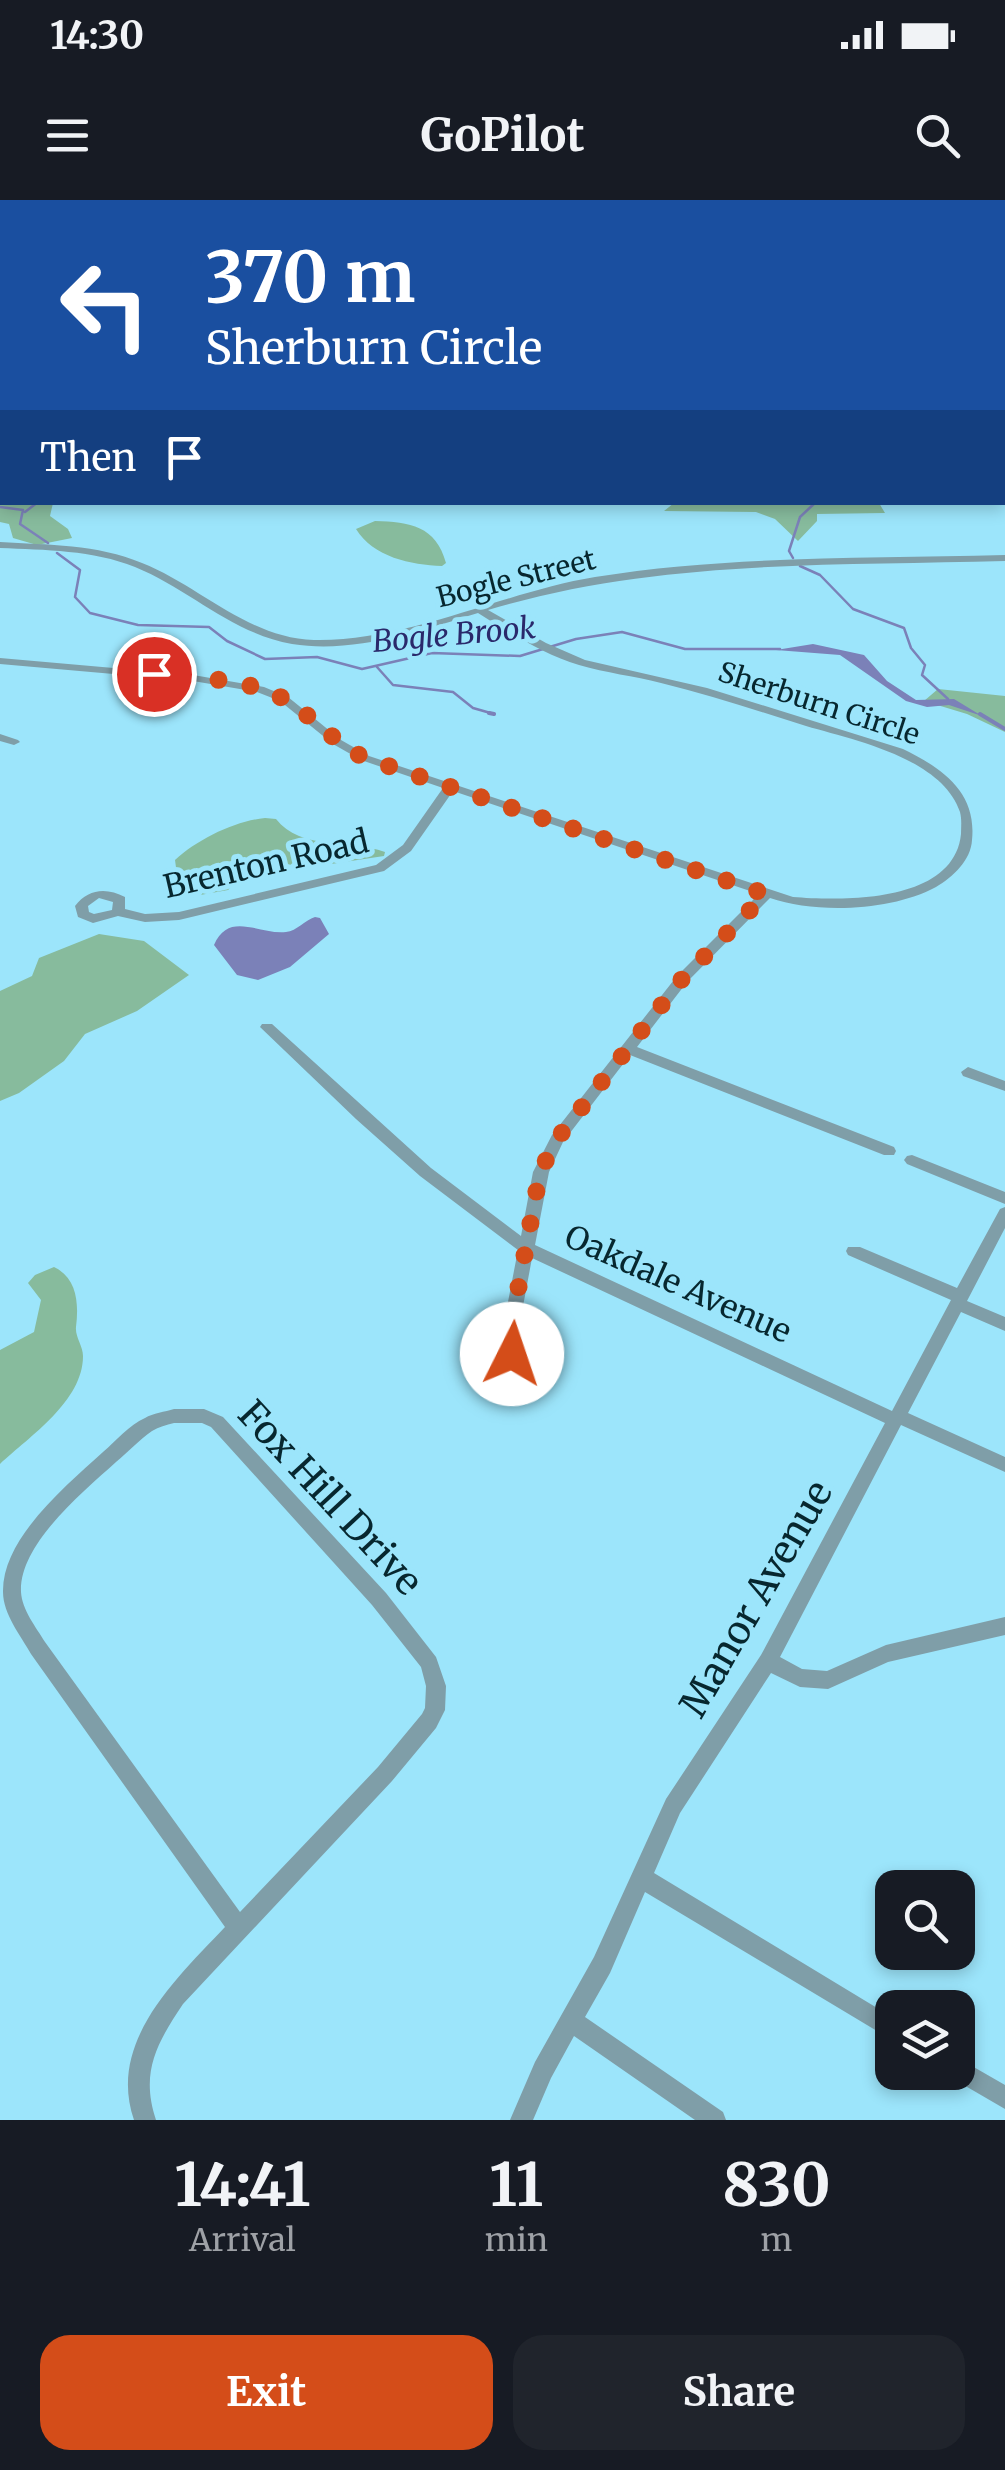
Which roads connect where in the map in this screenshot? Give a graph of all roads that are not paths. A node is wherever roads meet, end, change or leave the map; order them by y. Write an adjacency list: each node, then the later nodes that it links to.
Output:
1 (0, 545): 3 (street, Bogle Street)
2 (1005, 558): 3 (street, Bogle Street)
3 (480, 610): 8 (street, Sherburn Circle)
4 (0, 661): 7 (street, Sherburn Circle)
5 (0, 737): 6 (street)
6 (14, 742)
7 (450, 787): 8 (street, Sherburn Circle); 9 (street, Brenton Road)
8 (766, 894): 11 (street)
9 (118, 912)
10 (267, 1027): 18 (street, Oakdale Avenue)
11 (626, 1048): 14 (street); 18 (street)
12 (968, 1072): 13 (street)
13 (1005, 1086)
14 (888, 1151)
15 (912, 1160): 16 (street)
16 (1005, 1198)
17 (1005, 1213): 20 (street, Manor Avenue)
18 (529, 1248): 22 (street); 23 (street, Oakdale Avenue)
19 (854, 1250): 20 (street)
20 (959, 1300): 21 (street); 23 (street, Manor Avenue)
21 (1005, 1324)
22 (524, 1390)
23 (897, 1418): 24 (street, Oakdale Avenue); 26 (street, Manor Avenue)
24 (1005, 1465)
25 (1005, 1626): 26 (street)
26 (768, 1660): 27 (street, Manor Avenue)
27 (640, 1877): 29 (street); 30 (street, Manor Avenue)
28 (237, 1926): 28 (street, Fox Hill Drive); 33 (street, Fox Hill Drive)
29 (875, 2019)
30 (572, 2021): 34 (street, Manor Avenue); 35 (street)
31 (975, 2079): 32 (street)
32 (1005, 2098)
33 (145, 2120)
34 (521, 2120)
35 (716, 2120)

